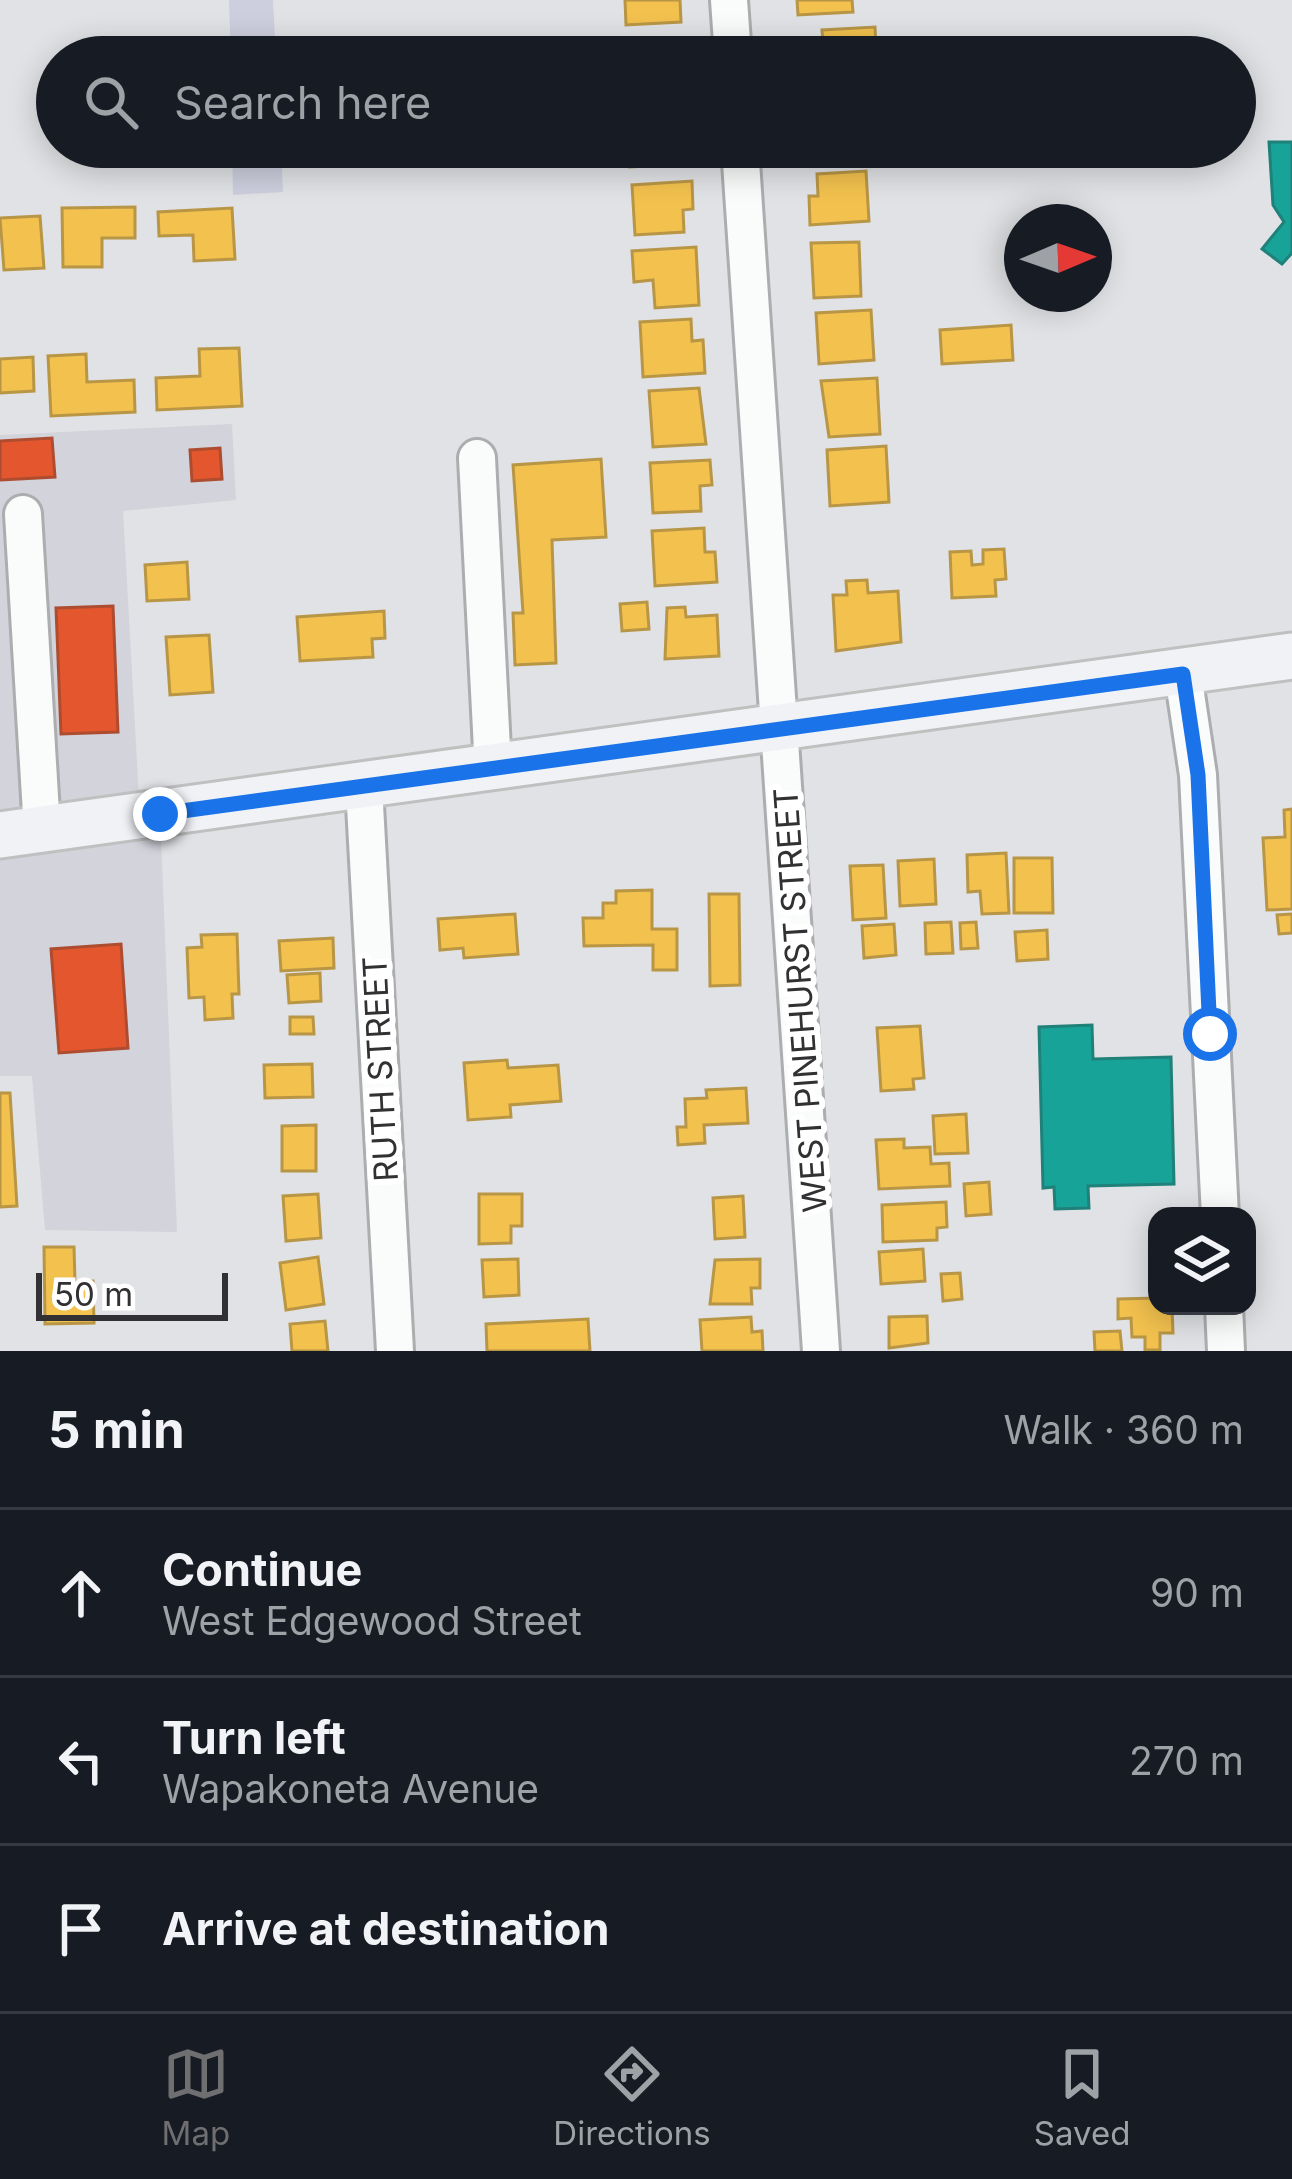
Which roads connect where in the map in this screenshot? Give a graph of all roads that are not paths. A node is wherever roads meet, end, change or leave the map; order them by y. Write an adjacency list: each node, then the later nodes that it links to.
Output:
1 (729, 0): 2 (street)
2 (732, 36)
3 (742, 168): 8 (street, WEST PINEHURST STREET)
4 (477, 458): 9 (street)
5 (23, 514): 11 (street)
6 (1292, 656): 7 (main road)
7 (1183, 674): 8 (main road); 12 (street)
8 (782, 730): 9 (main road); 15 (street, WEST PINEHURST STREET)
9 (494, 769): 10 (main road)
10 (364, 787): 11 (main road); 14 (street, RUTH STREET)
11 (21, 833)
12 (1220, 1207)
13 (1224, 1315): 16 (street)
14 (395, 1351)
15 (821, 1351)
16 (1226, 1351)

